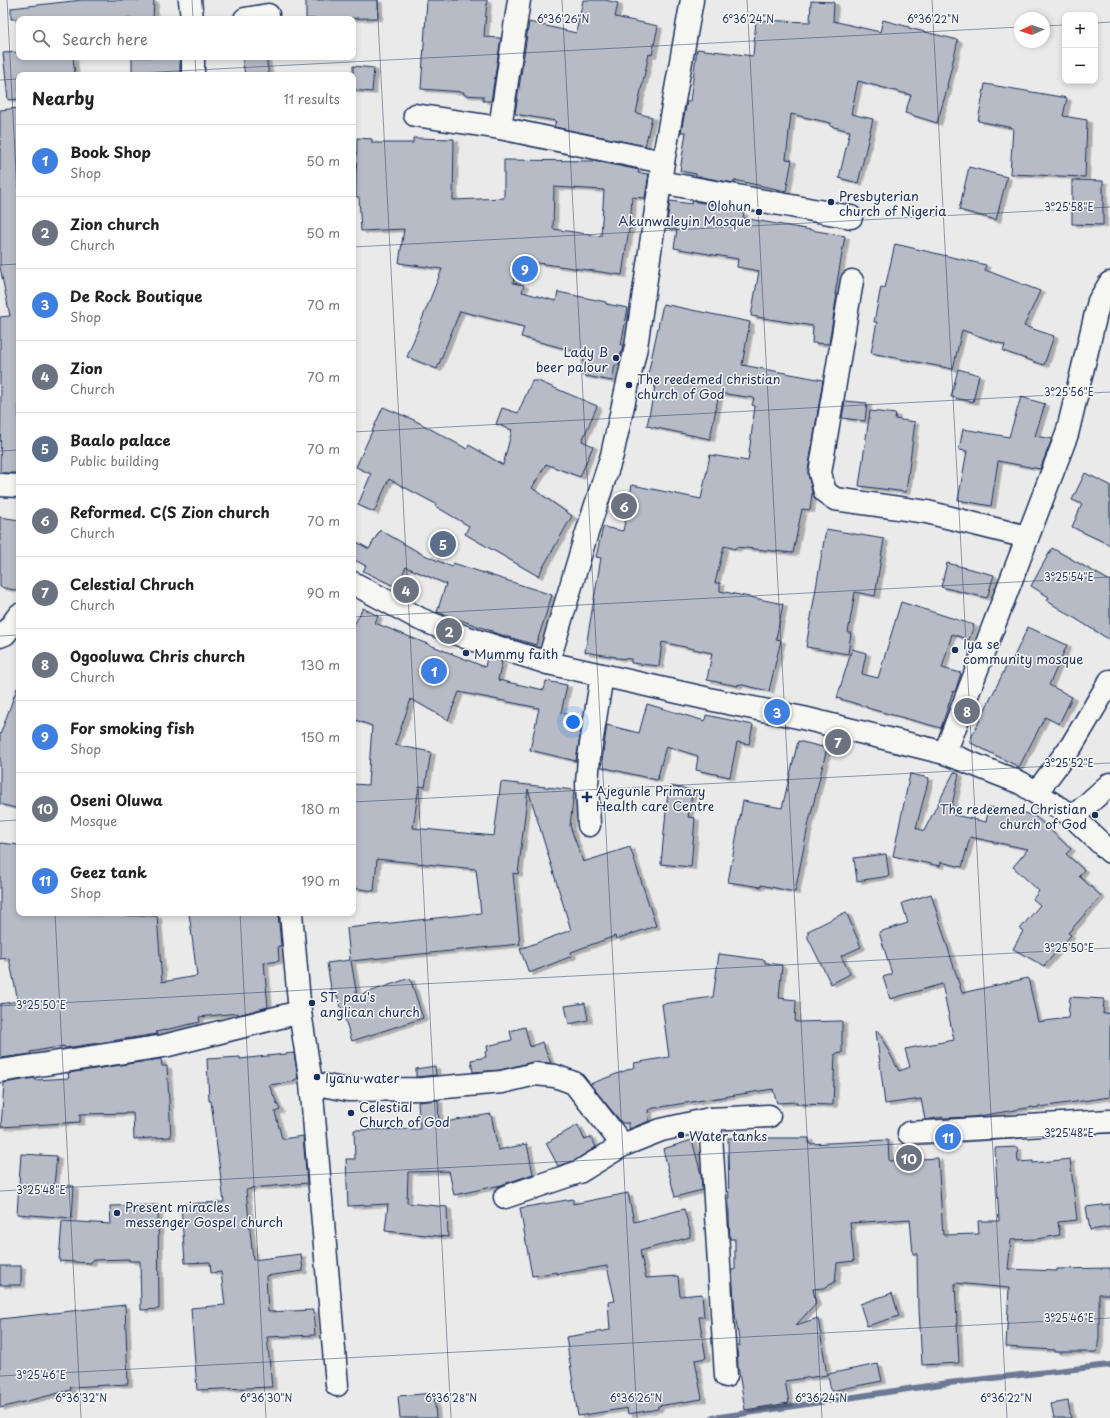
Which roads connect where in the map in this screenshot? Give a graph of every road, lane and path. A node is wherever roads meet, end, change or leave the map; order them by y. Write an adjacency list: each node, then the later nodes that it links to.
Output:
1 (190, 0): 5 (street)
2 (519, 0): 10 (street)
3 (692, 0): 11 (street)
4 (268, 15): 6 (street)
5 (192, 16)
6 (262, 16)
7 (193, 60): 8 (street)
8 (193, 72)
9 (415, 115): 10 (street)
10 (500, 128): 11 (street)
11 (662, 172): 12 (street); 21 (street)
12 (851, 217)
13 (852, 281): 17 (street)
14 (1110, 283): 17 (street)
15 (0, 485): 16 (street)
16 (16, 486)
17 (1027, 537): 24 (street)
18 (356, 585): 21 (street)
19 (16, 619): 20 (street)
20 (0, 636)
21 (548, 663): 22 (street)
22 (602, 675): 24 (street); 28 (street)
23 (1110, 681): 26 (street)
24 (945, 753): 26 (street)
25 (1110, 784): 27 (street)
26 (1036, 793): 27 (street)
27 (1073, 817): 29 (street)
28 (589, 825)
29 (1110, 852)
30 (292, 916): 31 (street)
31 (300, 1012): 32 (street); 33 (street)
32 (0, 1071)
33 (311, 1083): 38 (street); 41 (street)
34 (769, 1116): 35 (street)
35 (710, 1119): 38 (street); 40 (street)
36 (1110, 1121): 37 (street)
37 (909, 1133)
38 (623, 1145): 39 (street)
39 (505, 1197)
40 (726, 1376)
41 (337, 1385)

